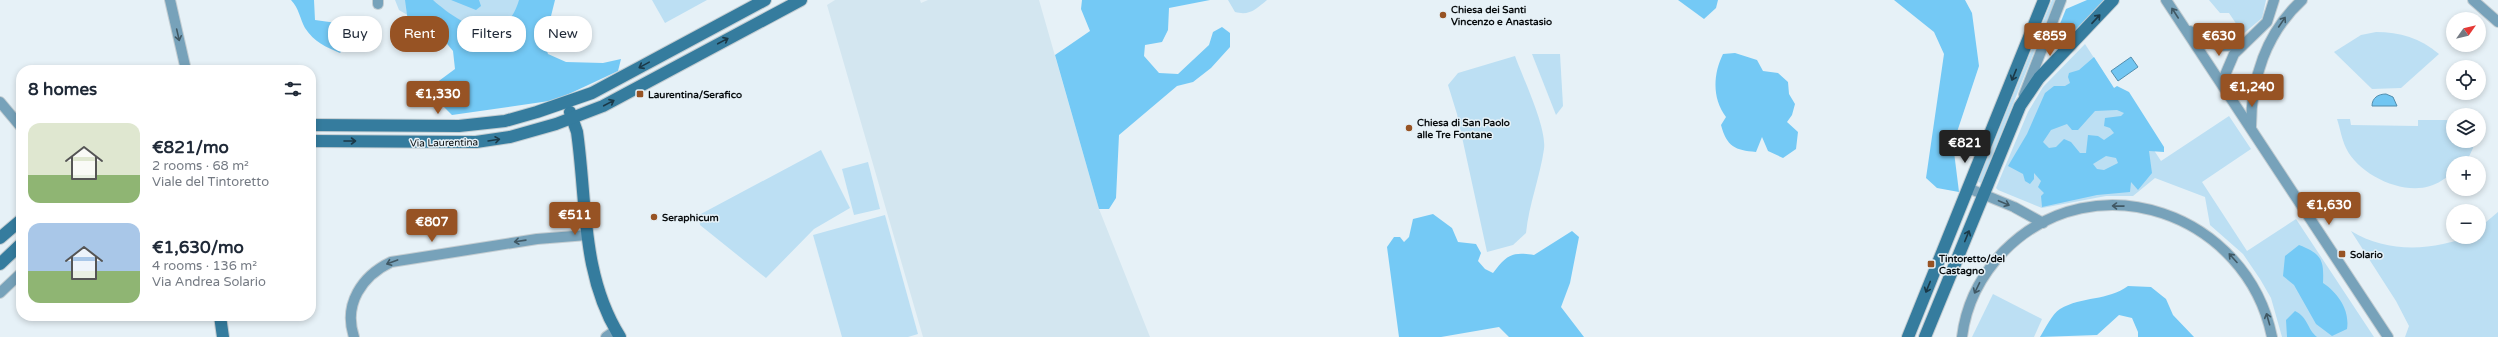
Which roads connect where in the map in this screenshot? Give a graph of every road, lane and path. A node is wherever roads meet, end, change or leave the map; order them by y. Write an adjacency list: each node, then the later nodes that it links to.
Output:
1 (170, 0): 14 (street, one-way to 14)
2 (765, 0): 17 (main road, Via Laurentina, one-way to 17)
3 (801, 0): 19 (main road, Via Laurentina, one-way to 3)
4 (2044, 0): 24 (main road, one-way to 24)
5 (2061, 0): 18 (street)
6 (2114, 0): 18 (main road, one-way to 6)
7 (2166, 0): 12 (street, one-way to 7)
8 (2274, 0): 13 (street)
9 (2302, 0): 22 (street, one-way to 9)
10 (2473, 0): 11 (street)
11 (2498, 22)
12 (2183, 26): 13 (street); 15 (street)
13 (2242, 44): 15 (street)
14 (185, 65)
15 (2222, 82): 22 (street)
16 (0, 102): 20 (street)
17 (566, 104): 19 (main road); 21 (main road, Via Laurentina)
18 (2020, 106): 25 (main road)
19 (573, 119): 23 (main road, Via Laurentina, one-way to 19); 28 (main road)
20 (16, 121)
21 (316, 125)
22 (2251, 127): 42 (street)
23 (316, 141)
24 (1968, 188): 25 (street); 38 (main road, one-way to 38)
25 (1984, 195): 26 (street, one-way to 26); 39 (main road, one-way to 25)
26 (2042, 223): 40 (street, one-way to 40); 41 (street, one-way to 26)
27 (16, 224): 29 (main road)
28 (587, 235): 35 (main road); 37 (street, one-way to 37)
29 (0, 238)
30 (16, 249): 31 (main road)
31 (0, 264)
32 (16, 279): 33 (street)
33 (0, 293)
34 (221, 321): 36 (main road)
35 (614, 335)
36 (223, 337)
37 (354, 337)
38 (1908, 337)
39 (1926, 337)
40 (1962, 337)
41 (2272, 337)
42 (2388, 337)

